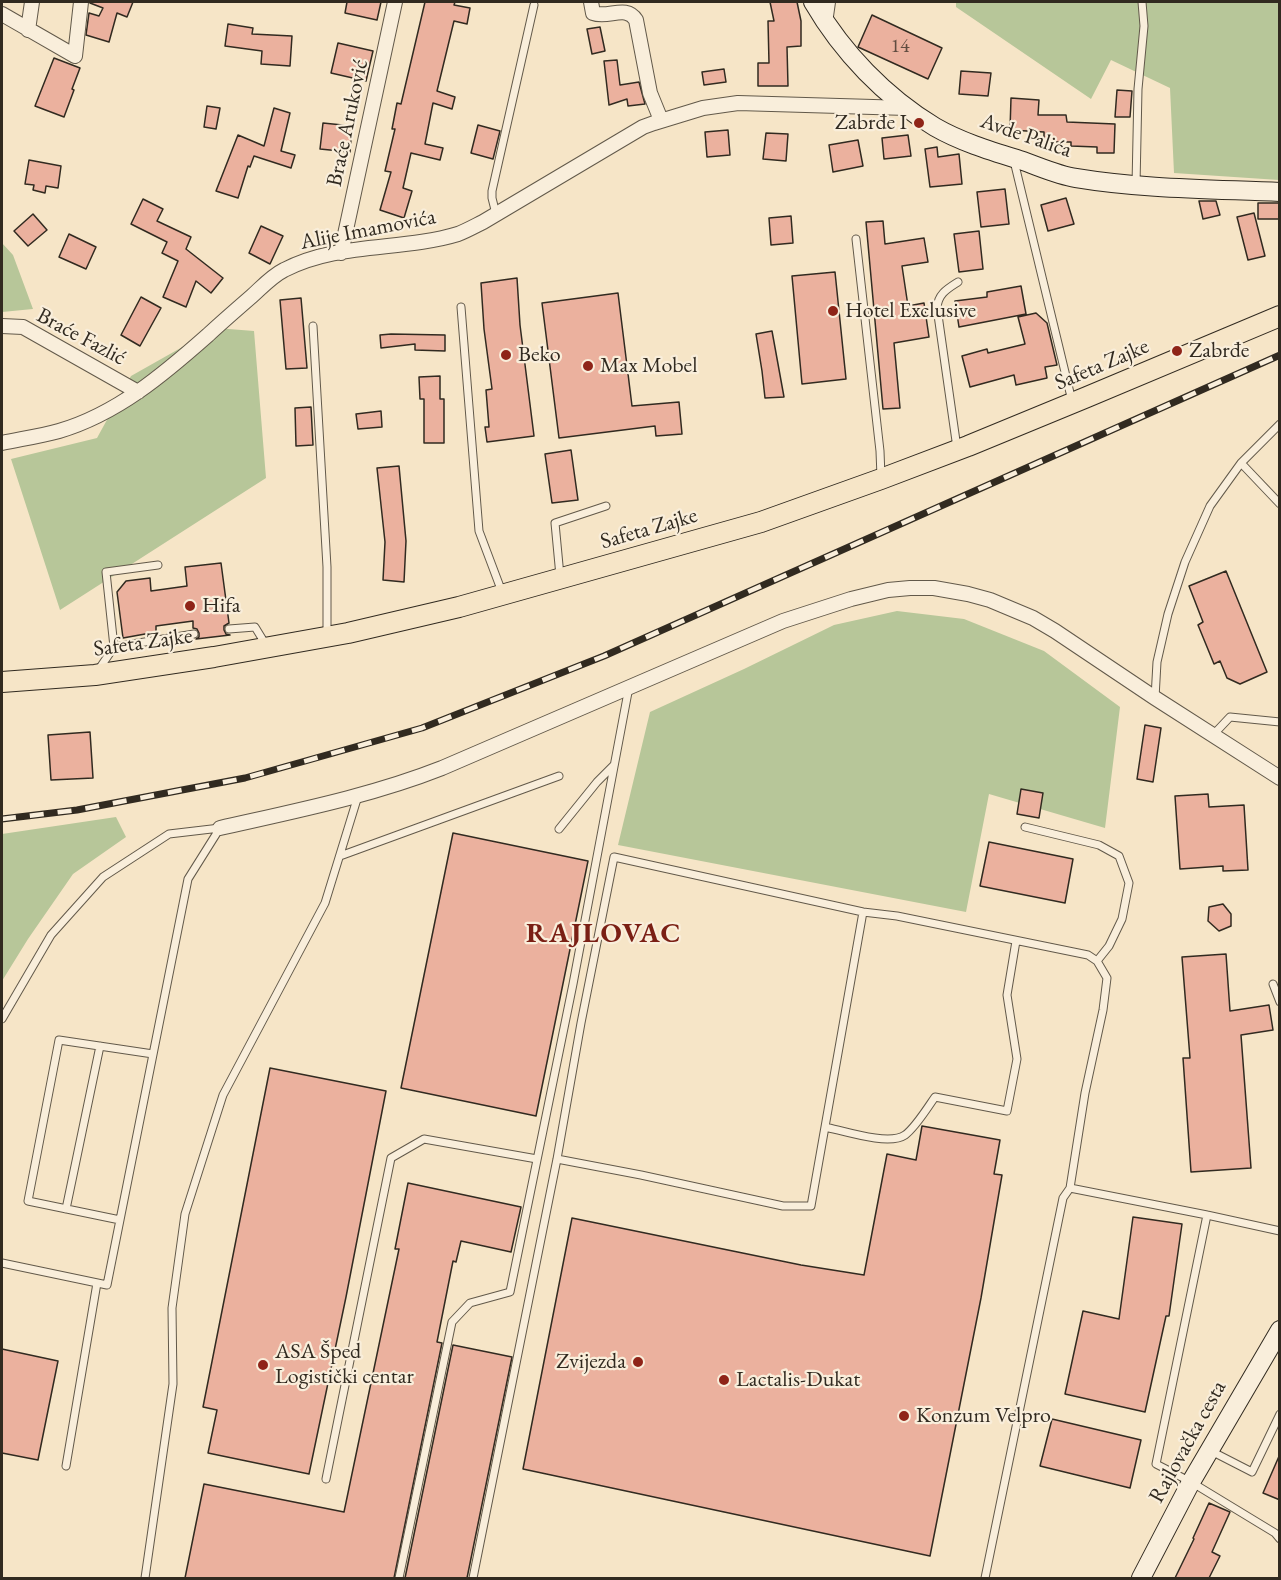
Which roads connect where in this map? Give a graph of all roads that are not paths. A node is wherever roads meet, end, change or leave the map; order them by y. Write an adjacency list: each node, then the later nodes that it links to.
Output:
1 (32, 2): 11 (street)
2 (81, 2): 11 (street)
3 (395, 2): 19 (street, Braće Aruković)
4 (591, 2): 13 (street)
5 (813, 2): 10 (street, Avde Palića)
6 (828, 2): 10 (street)
7 (1142, 2): 15 (lane)
8 (534, 5): 17 (lane)
9 (2, 14): 11 (street)
10 (825, 22): 12 (street, Avde Palića)
11 (28, 30)
12 (907, 108): 13 (street, Alije Imamovića); 14 (street, Avde Palića)
13 (661, 120): 17 (street, Alije Imamovića)
14 (1014, 158): 15 (street, Avde Palića); 26 (lane)
15 (1136, 185): 16 (street, Avde Palića)
16 (1280, 192)
17 (496, 214): 19 (street, Alije Imamovića)
18 (856, 239): 31 (lane)
19 (341, 253): 25 (street, Alije Imamovića)
20 (958, 282): 29 (lane)
21 (461, 307): 36 (lane)
22 (1280, 316): 26 (main road, Safeta Zajke)
23 (2, 326): 25 (street, Braće Fazlić)
24 (313, 326): 39 (lane)
25 (138, 392): 28 (street, Alije Imamovića)
26 (1073, 403): 29 (main road, Safeta Zajke)
27 (1280, 424): 30 (lane)
28 (2, 443)
29 (958, 450): 31 (main road, Safeta Zajke)
30 (1241, 463): 32 (lane); 45 (lane)
31 (881, 479): 35 (main road, Safeta Zajke)
32 (1280, 504)
33 (606, 506): 35 (lane)
34 (158, 565): 40 (lane)
35 (560, 579): 36 (main road, Safeta Zajke)
36 (503, 595): 39 (main road, Safeta Zajke)
37 (229, 629): 41 (lane)
38 (194, 634): 40 (lane)
39 (327, 636): 41 (main road, Safeta Zajke)
40 (114, 647): 42 (lane)
41 (267, 647): 42 (main road, Safeta Zajke)
42 (95, 675): 43 (main road, Safeta Zajke)
43 (2, 682)
44 (629, 687): 45 (street); 48 (lane); 51 (street)
45 (1155, 698): 47 (street)
46 (1280, 722): 47 (lane)
47 (1213, 735): 50 (street)
48 (614, 765): 54 (lane); 65 (lane)
49 (559, 776): 55 (lane)
50 (1280, 778)
51 (358, 796): 53 (street); 55 (lane)
52 (1025, 827): 58 (lane)
53 (220, 828): 61 (lane); 63 (lane)
54 (559, 829)
55 (340, 856): 81 (lane)
56 (863, 912): 57 (lane); 64 (lane); 66 (lane)
57 (1016, 940): 58 (lane); 64 (lane)
58 (1097, 961): 67 (lane)
59 (1273, 984): 60 (lane)
60 (1280, 1002)
61 (2, 1019)
62 (100, 1046): 63 (lane); 68 (lane); 68 (lane)
63 (153, 1054): 70 (lane)
64 (825, 1127): 66 (lane)
65 (537, 1159): 78 (lane); 82 (lane)
66 (557, 1159): 83 (lane)
67 (1070, 1188): 69 (lane); 84 (lane)
68 (66, 1209): 70 (lane)
69 (1207, 1215): 71 (lane); 79 (lane)
70 (120, 1220): 73 (lane)
71 (1280, 1232)
72 (2, 1263): 73 (lane)
73 (97, 1282): 77 (lane)
74 (1280, 1330): 76 (street, Rajlovačka cesta)
75 (1280, 1414): 76 (lane)
76 (1209, 1450): 79 (street, Rajlovačka cesta)
77 (66, 1466)
78 (326, 1479)
79 (1191, 1482): 80 (lane); 85 (street, Rajlovačka cesta)
80 (1280, 1539)
81 (145, 1578)
82 (399, 1578)
83 (473, 1578)
84 (985, 1578)
85 (1141, 1578)

